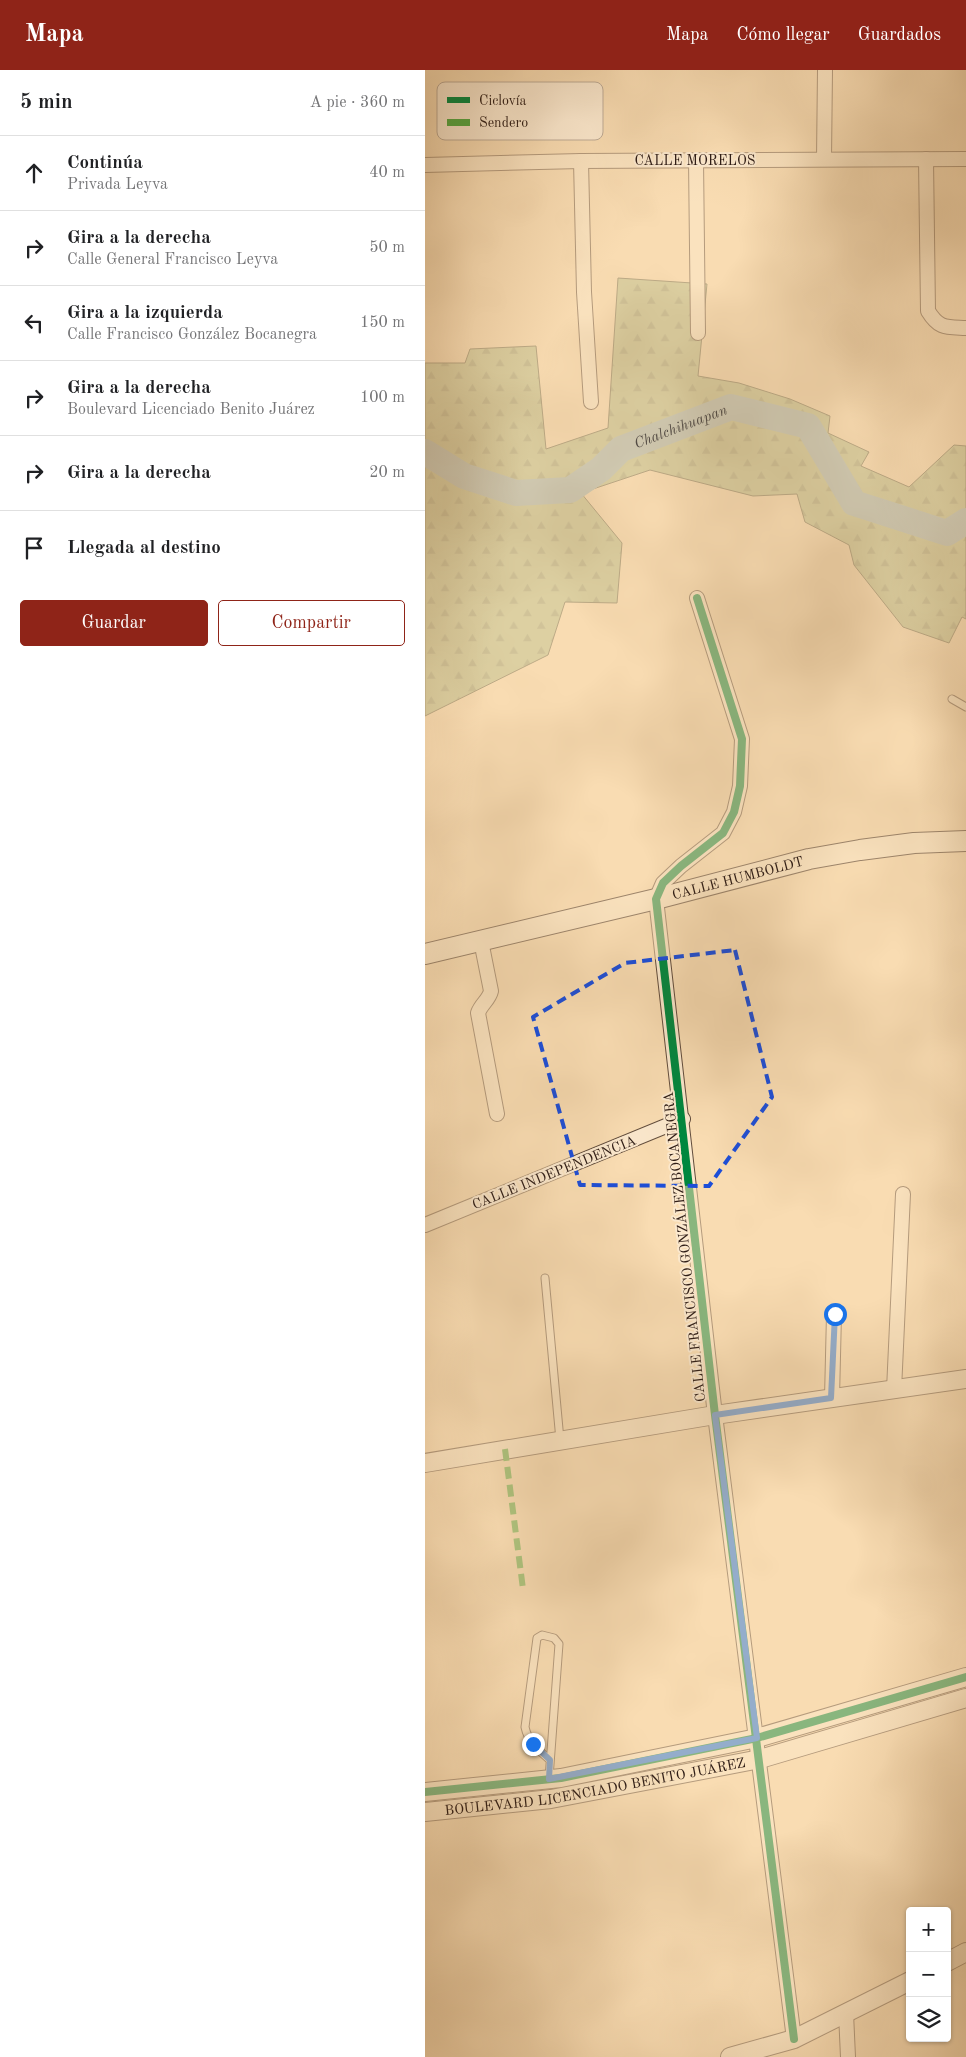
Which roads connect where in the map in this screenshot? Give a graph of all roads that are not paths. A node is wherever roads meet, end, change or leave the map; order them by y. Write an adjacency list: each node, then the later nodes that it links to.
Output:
1 (825, 70): 3 (street)
2 (926, 158): 3 (street, CALLE MORELOS); 4 (street, CALLE MORELOS); 8 (street)
3 (824, 159): 5 (street, CALLE MORELOS)
4 (966, 159)
5 (697, 160): 6 (street, CALLE MORELOS); 9 (street)
6 (581, 161): 7 (street, CALLE MORELOS); 10 (street)
7 (425, 165)
8 (966, 328)
9 (698, 333)
10 (591, 402)
11 (697, 598): 15 (street)
12 (952, 699): 13 (lane)
13 (966, 707)
14 (966, 840): 15 (main road, CALLE HUMBOLDT)
15 (656, 899): 16 (main road, CALLE HUMBOLDT); 19 (street, CALLE FRANCISCO GONZÁLEZ BOCANEGRA)
16 (481, 941): 17 (main road, CALLE HUMBOLDT); 18 (street)
17 (425, 954)
18 (497, 1114)
19 (683, 1119): 21 (street, CALLE INDEPENDENCIA); 27 (street, CALLE FRANCISCO GONZÁLEZ BOCANEGRA)
20 (903, 1194): 25 (street)
21 (425, 1225)
22 (545, 1278): 28 (lane)
23 (835, 1314): 26 (street)
24 (966, 1379): 25 (street)
25 (894, 1390): 26 (street)
26 (831, 1398): 27 (street)
27 (715, 1415): 28 (street); 32 (street, CALLE FRANCISCO GONZÁLEZ BOCANEGRA)
28 (560, 1440): 29 (street)
29 (425, 1463)
30 (966, 1677): 32 (street, BOULEVARD LICENCIADO BENITO JUÁREZ)
31 (966, 1698): 33 (street, BOULEVARD LICENCIADO BENITO JUÁREZ)
32 (757, 1738): 33 (street, CALLE FRANCISCO GONZÁLEZ BOCANEGRA); 35 (street, BOULEVARD LICENCIADO BENITO JUÁREZ)
33 (760, 1759): 37 (street, BOULEVARD LICENCIADO BENITO JUÁREZ); 42 (street, CALLE FRANCISCO GONZÁLEZ BOCANEGRA)
34 (550, 1760): 34 (lane); 35 (lane)
35 (549, 1779): 36 (street, BOULEVARD LICENCIADO BENITO JUÁREZ)
36 (425, 1792)
37 (425, 1812)
38 (966, 1952): 39 (street)
39 (951, 1960)
40 (906, 1983): 41 (street)
41 (846, 2013): 42 (street); 44 (street)
42 (794, 2039): 43 (street)
43 (730, 2057)
44 (848, 2057)

